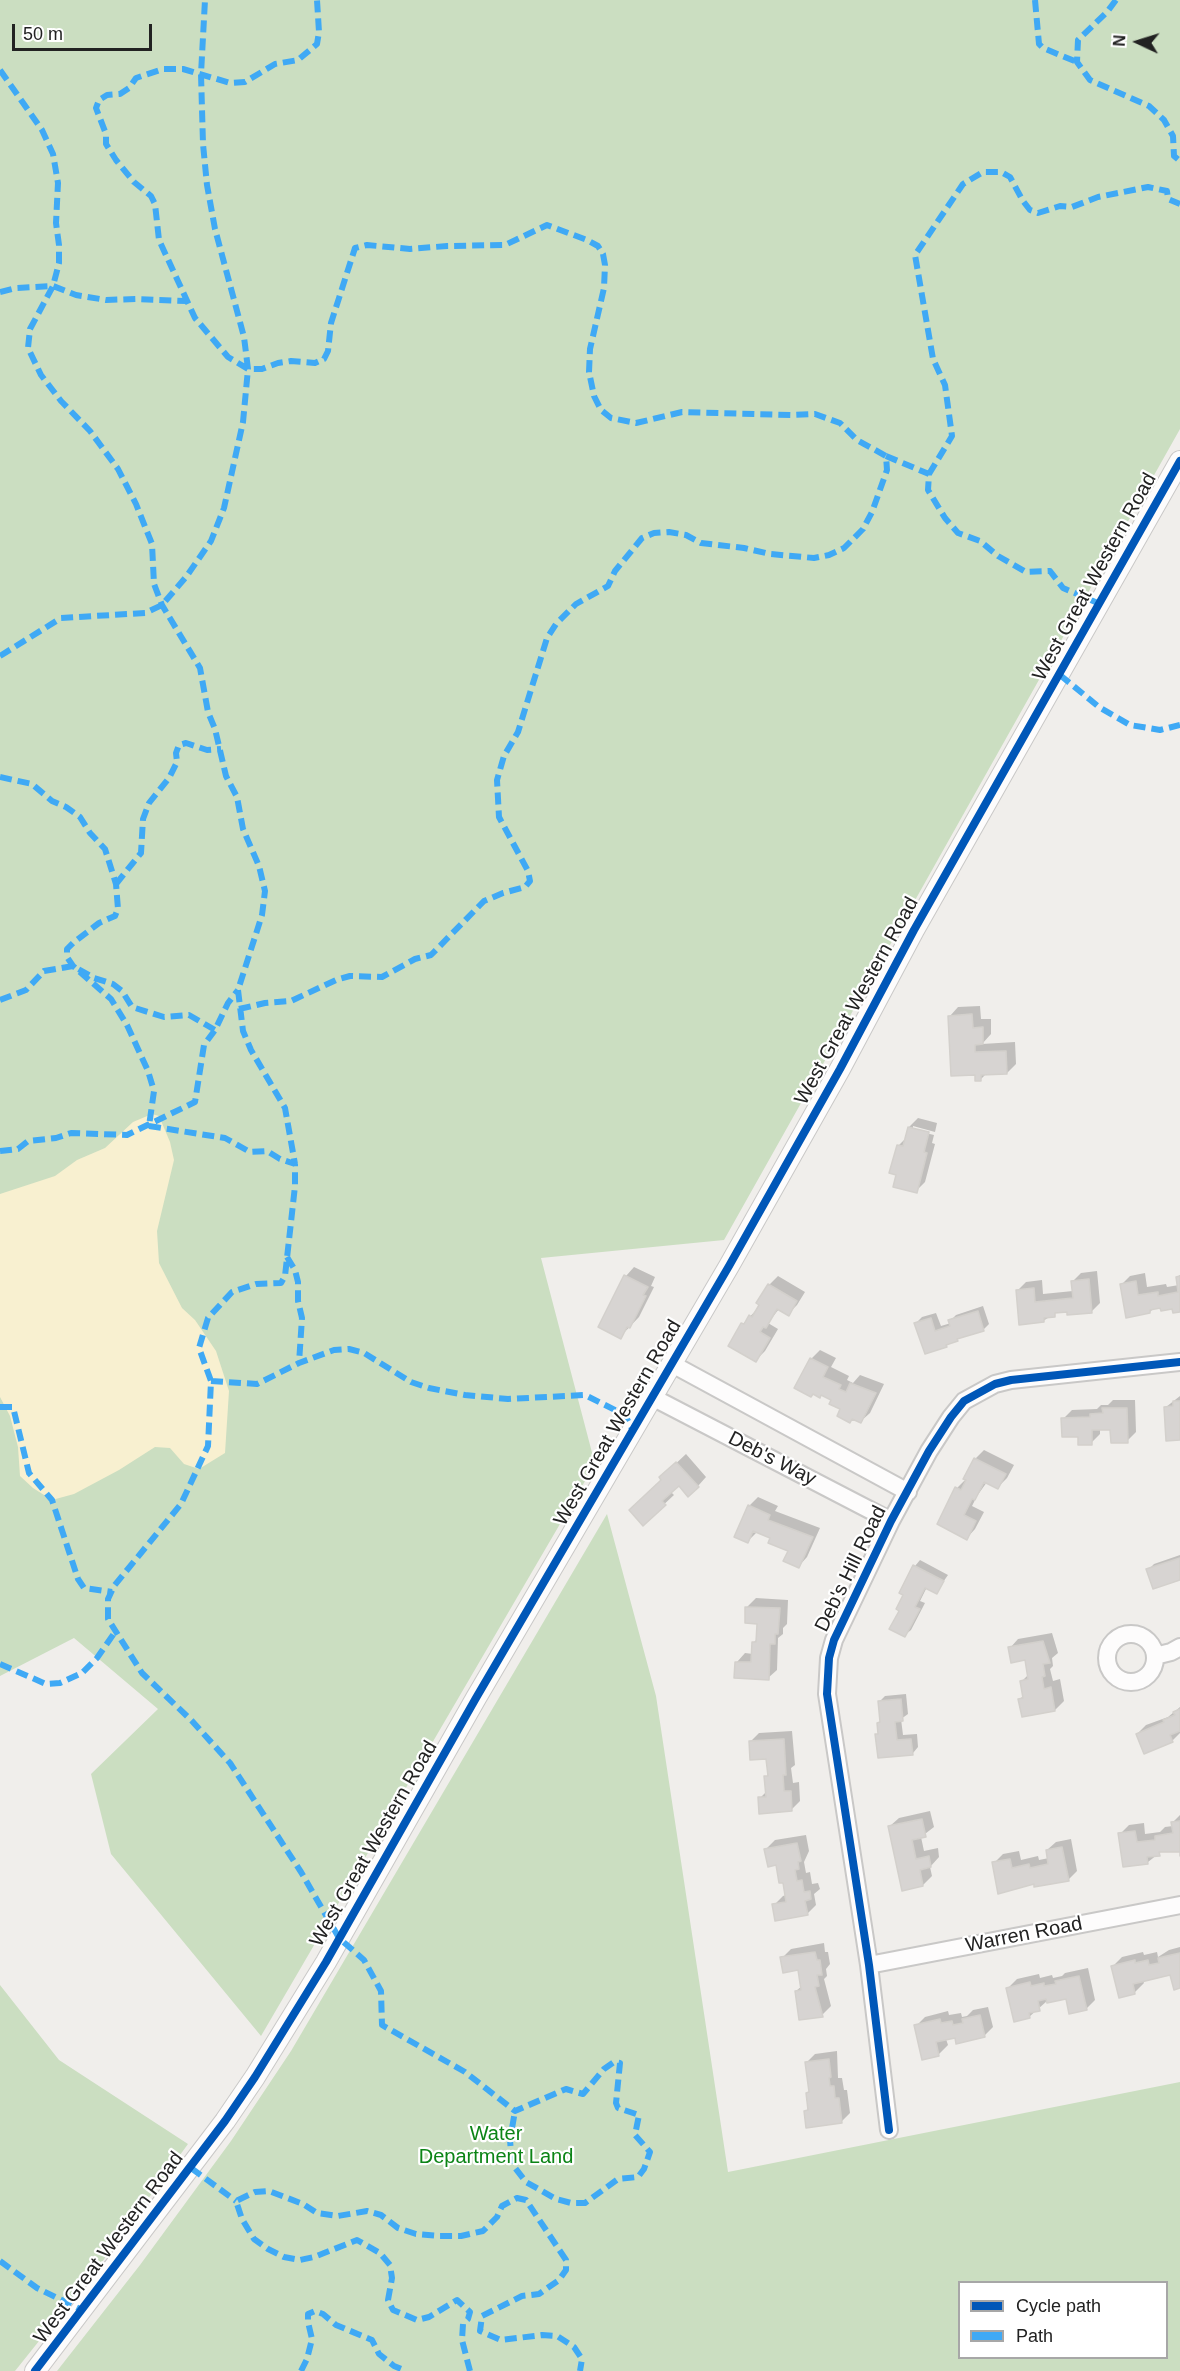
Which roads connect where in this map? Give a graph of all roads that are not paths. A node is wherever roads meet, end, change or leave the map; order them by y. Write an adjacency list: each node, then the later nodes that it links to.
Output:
1 (1180, 461): 3 (street, West Great Western Road)
2 (1180, 1362): 5 (street, Deb's Hill Road)
3 (672, 1364): 4 (street, West Great Western Road); 5 (street, Deb's Way)
4 (652, 1397): 6 (street, Deb's Way); 12 (street, West Great Western Road)
5 (908, 1492): 6 (street, Deb's Hill Road)
6 (891, 1521): 10 (street, Deb's Hill Road)
7 (1180, 1647): 8 (street)
8 (1155, 1656)
9 (1180, 1905): 10 (street, Warren Road)
10 (869, 1965): 11 (street, Deb's Hill Road)
11 (889, 2130)
12 (35, 2371)

